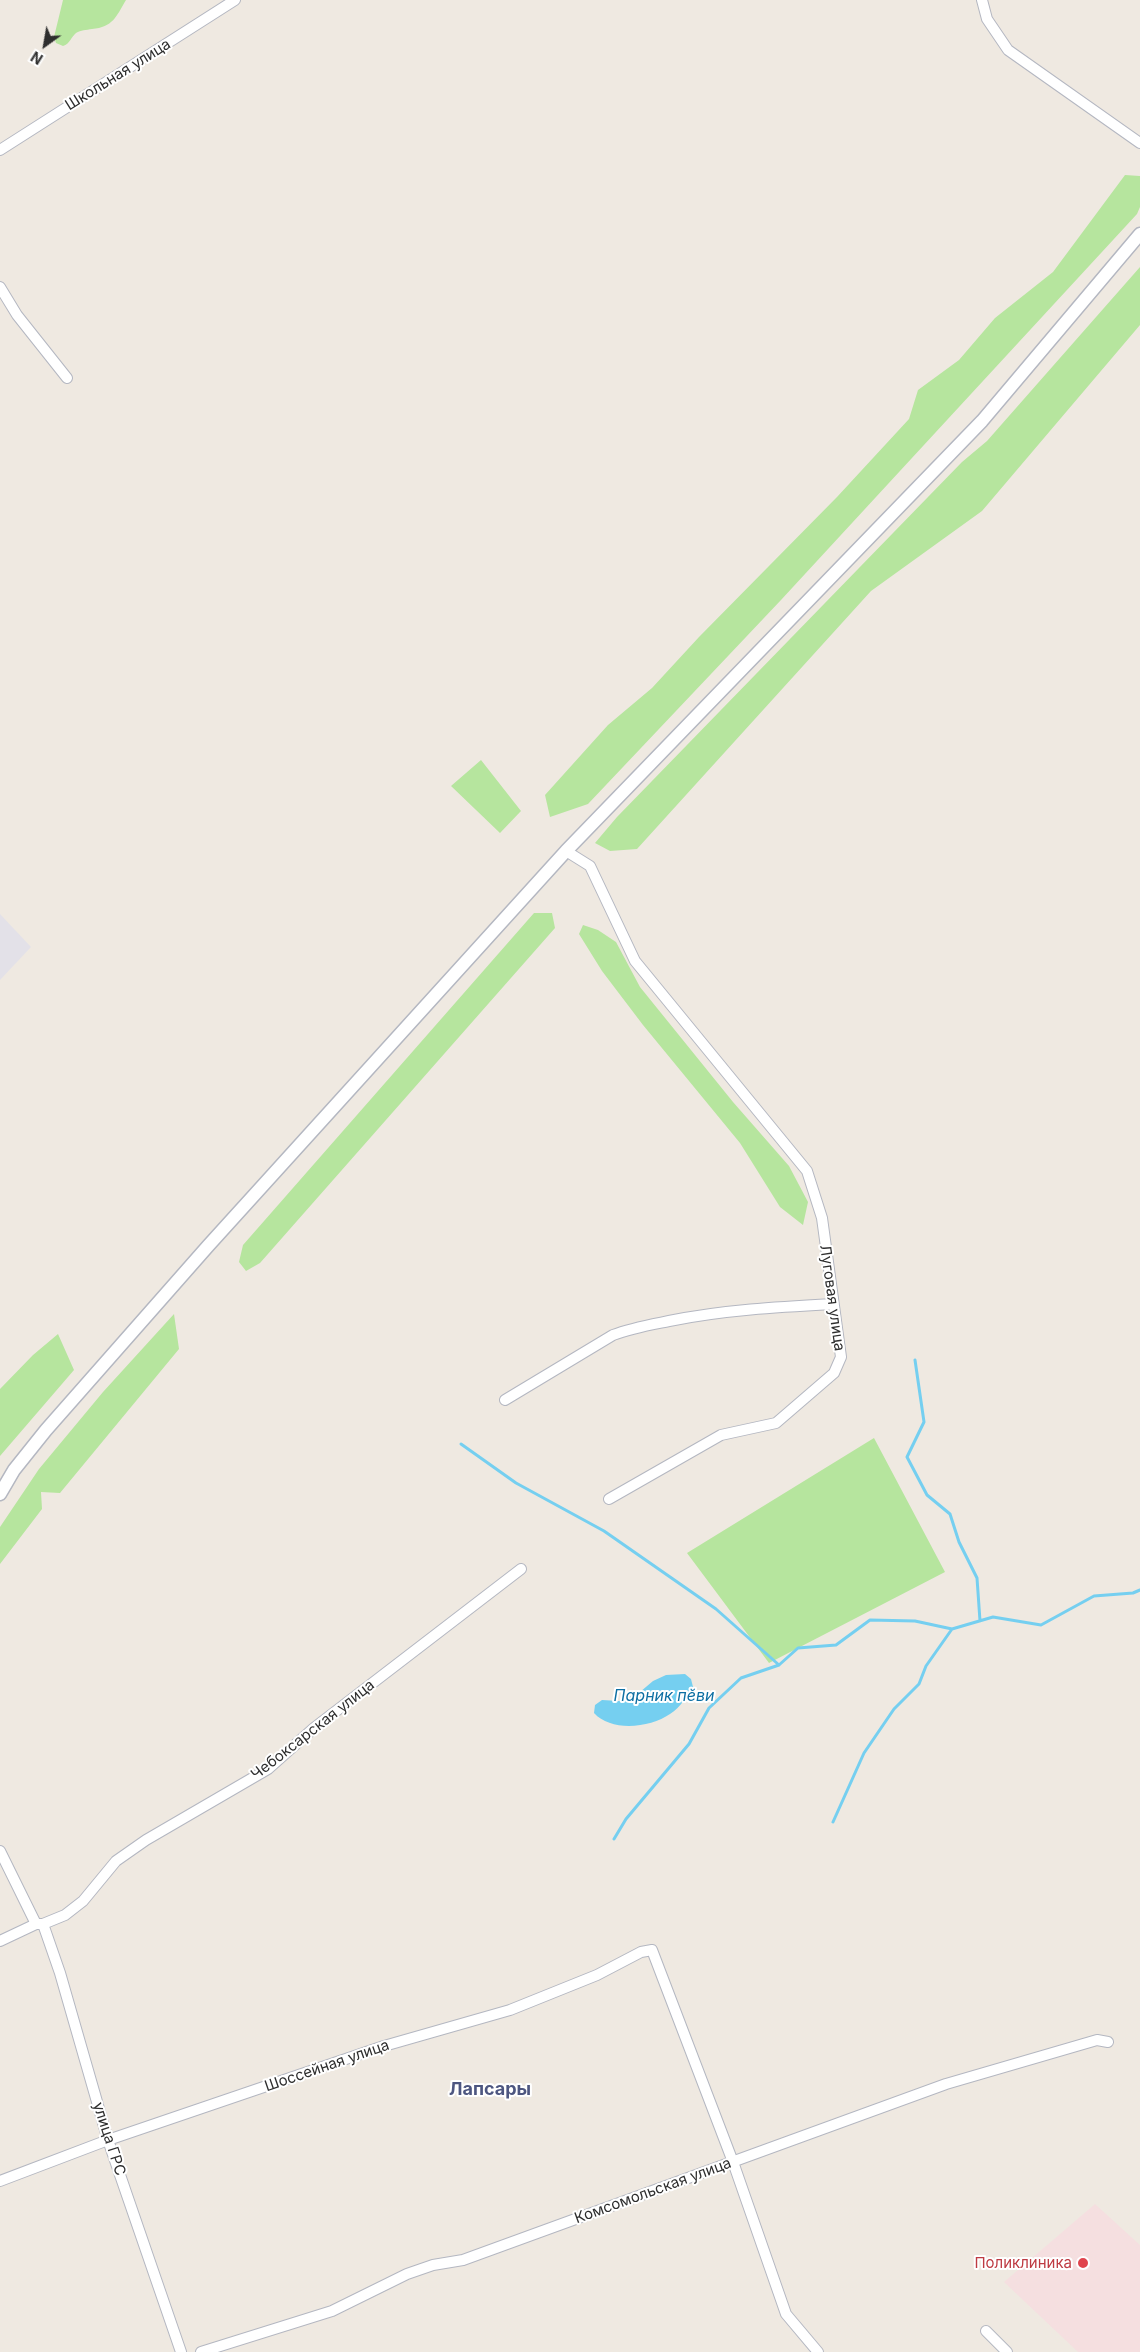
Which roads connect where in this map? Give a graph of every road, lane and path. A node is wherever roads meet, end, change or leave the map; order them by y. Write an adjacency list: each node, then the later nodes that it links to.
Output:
1 (234, 0): 4 (street, Школьная улица)
2 (982, 0): 3 (street)
3 (1140, 143)
4 (0, 150)
5 (1140, 234): 8 (street)
6 (0, 287): 7 (street)
7 (67, 378)
8 (566, 851): 9 (street, Луговая улица); 11 (street)
9 (833, 1304): 10 (street); 12 (street, Луговая улица)
10 (505, 1400)
11 (0, 1494)
12 (609, 1499)
13 (521, 1569): 15 (street, Чебоксарская улица)
14 (0, 1851): 15 (street, улица ГРС)
15 (40, 1924): 16 (street, Чебоксарская улица); 18 (street, улица ГРС)
16 (0, 1941)
17 (1108, 2042): 19 (street, Комсомольская улица)
18 (108, 2140): 19 (street, Шоссейная улица); 20 (street, Шоссейная улица); 22 (street, улица ГРС)
19 (733, 2162): 23 (street, Комсомольская улица); 24 (street)
20 (0, 2180)
21 (986, 2331): 25 (street)
22 (181, 2352)
23 (200, 2352)
24 (818, 2352)
25 (1007, 2352)

